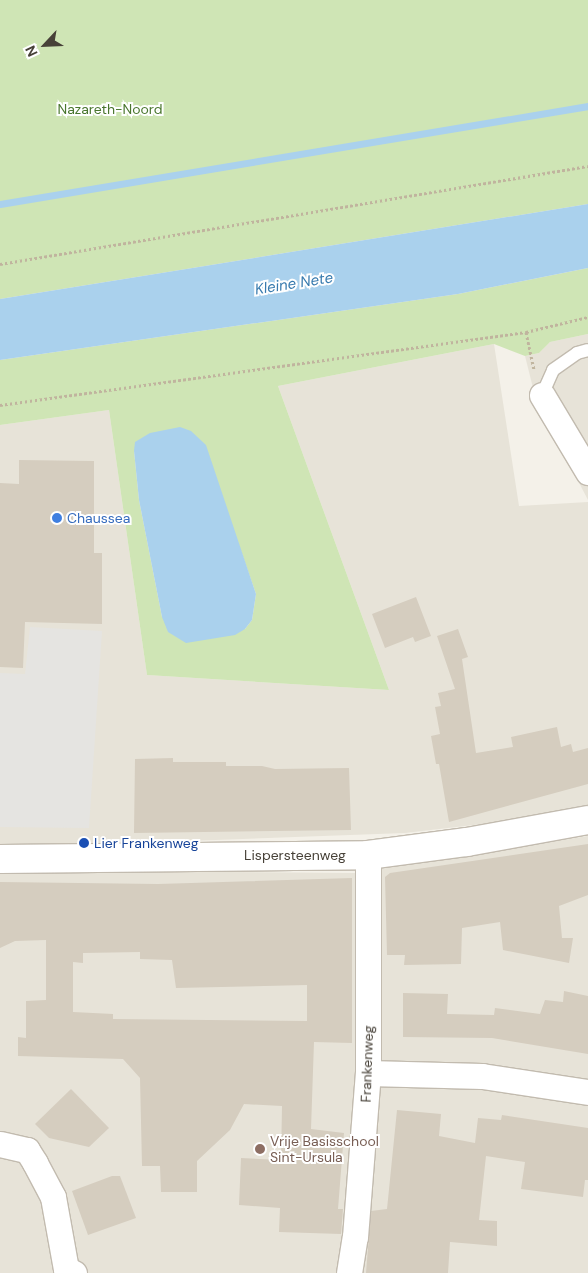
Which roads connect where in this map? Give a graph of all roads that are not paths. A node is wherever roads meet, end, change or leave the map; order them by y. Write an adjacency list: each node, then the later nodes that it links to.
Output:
1 (588, 350): 2 (lane)
2 (542, 395): 3 (street)
3 (588, 472)
4 (588, 820): 5 (street, Lispersteenweg)
5 (368, 855): 6 (street, Lispersteenweg); 7 (street, Frankenweg)
6 (0, 859)
7 (368, 1073): 8 (street); 11 (street, Frankenweg)
8 (588, 1092)
9 (0, 1144): 10 (street)
10 (74, 1273)
11 (349, 1273)

